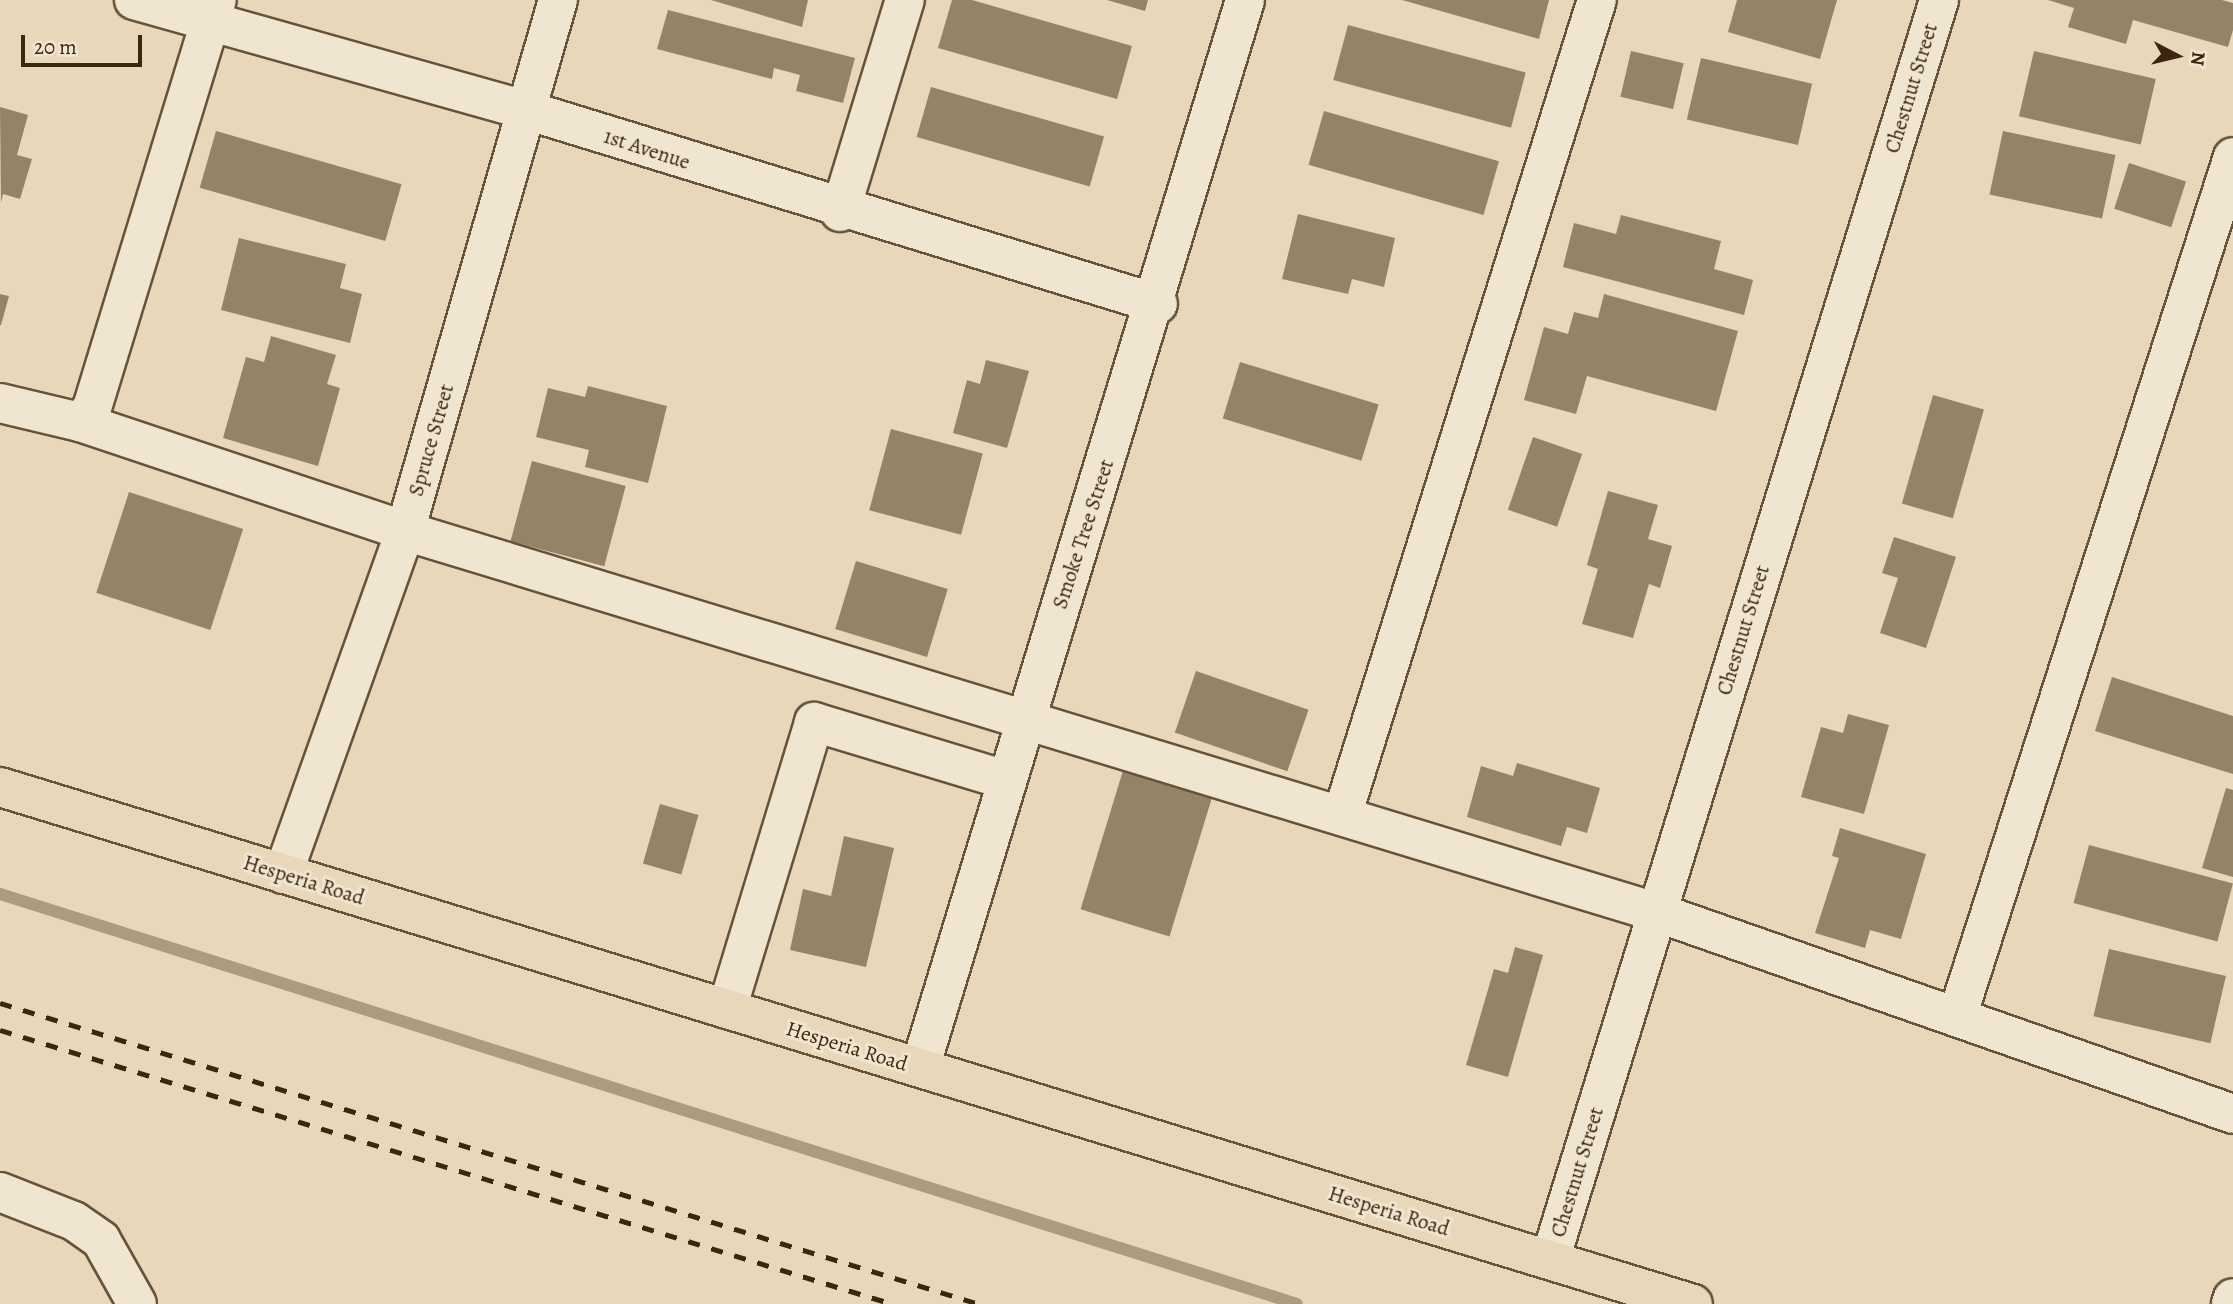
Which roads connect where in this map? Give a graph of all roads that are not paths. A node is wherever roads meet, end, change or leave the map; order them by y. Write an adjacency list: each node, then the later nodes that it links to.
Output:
1 (134, 0): 7 (street, 1st Avenue)
2 (558, 0): 8 (street, Spruce Street)
3 (905, 0): 10 (street)
4 (1245, 0): 11 (street, Smoke Tree Street)
5 (1597, 0): 18 (street)
6 (1939, 0): 20 (street, Chestnut Street)
7 (214, 10): 8 (street, 1st Avenue); 13 (street)
8 (526, 110): 10 (street, 1st Avenue); 14 (street, Spruce Street)
9 (2233, 157): 22 (street)
10 (840, 212): 11 (street, 1st Avenue)
11 (1158, 304): 15 (street, Smoke Tree Street)
12 (0, 403): 13 (street)
13 (80, 422): 14 (street)
14 (405, 531): 15 (street); 19 (street, Spruce Street)
15 (1022, 722): 16 (street, Smoke Tree Street); 18 (street)
16 (1006, 780): 21 (street); 23 (street, Smoke Tree Street)
17 (0, 787): 19 (main road, Hesperia Road)
18 (1342, 816): 20 (street)
19 (283, 874): 21 (main road, Hesperia Road)
20 (1656, 912): 22 (street); 26 (street, Chestnut Street)
21 (727, 1009): 23 (main road, Hesperia Road)
22 (1957, 1017): 24 (street)
23 (920, 1068): 26 (main road, Hesperia Road)
24 (2233, 1114)
25 (0, 1192): 28 (street)
26 (1550, 1260): 29 (main road, Hesperia Road)
27 (2233, 1298): 30 (street)
28 (137, 1304)
29 (1693, 1304)
30 (2231, 1304)

